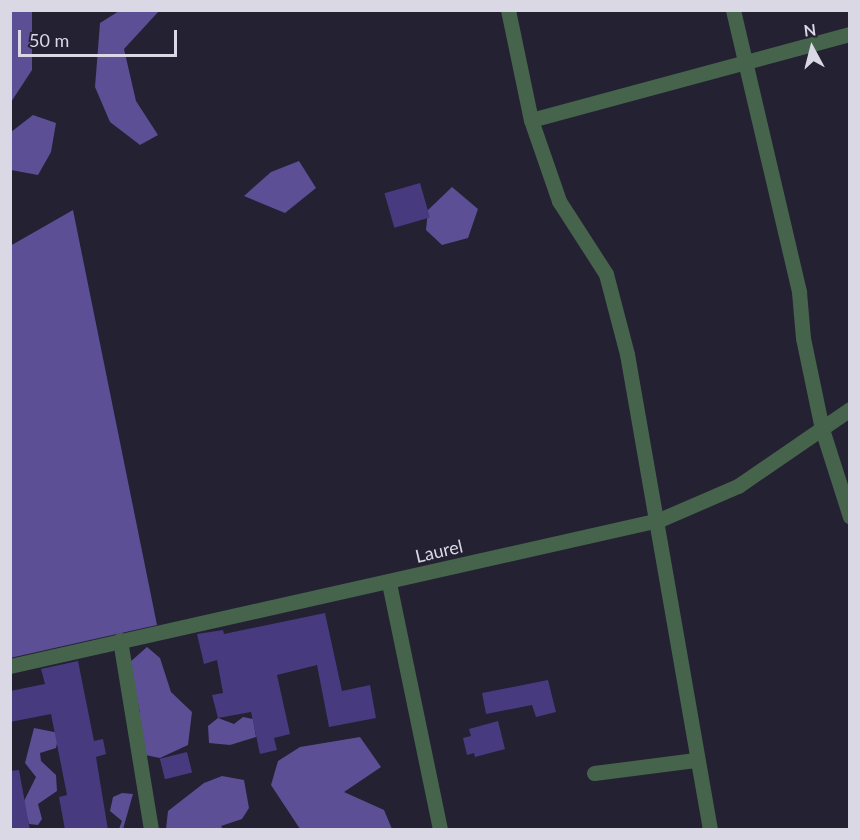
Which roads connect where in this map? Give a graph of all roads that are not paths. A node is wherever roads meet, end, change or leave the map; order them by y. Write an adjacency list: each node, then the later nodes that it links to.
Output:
1 (508, 10): 5 (street)
2 (733, 10): 4 (street)
3 (849, 34): 4 (street)
4 (745, 62): 5 (street); 7 (street)
5 (531, 120): 9 (street)
6 (849, 409): 7 (street, Laurel)
7 (822, 429): 8 (street); 9 (street, Laurel)
8 (849, 517)
9 (659, 520): 10 (street, Laurel); 13 (street)
10 (389, 583): 11 (street, Laurel); 16 (street)
11 (120, 640): 12 (street, Laurel); 15 (street)
12 (10, 666)
13 (695, 760): 14 (street); 17 (street)
14 (594, 773)
15 (150, 830)
16 (440, 830)
17 (710, 830)

